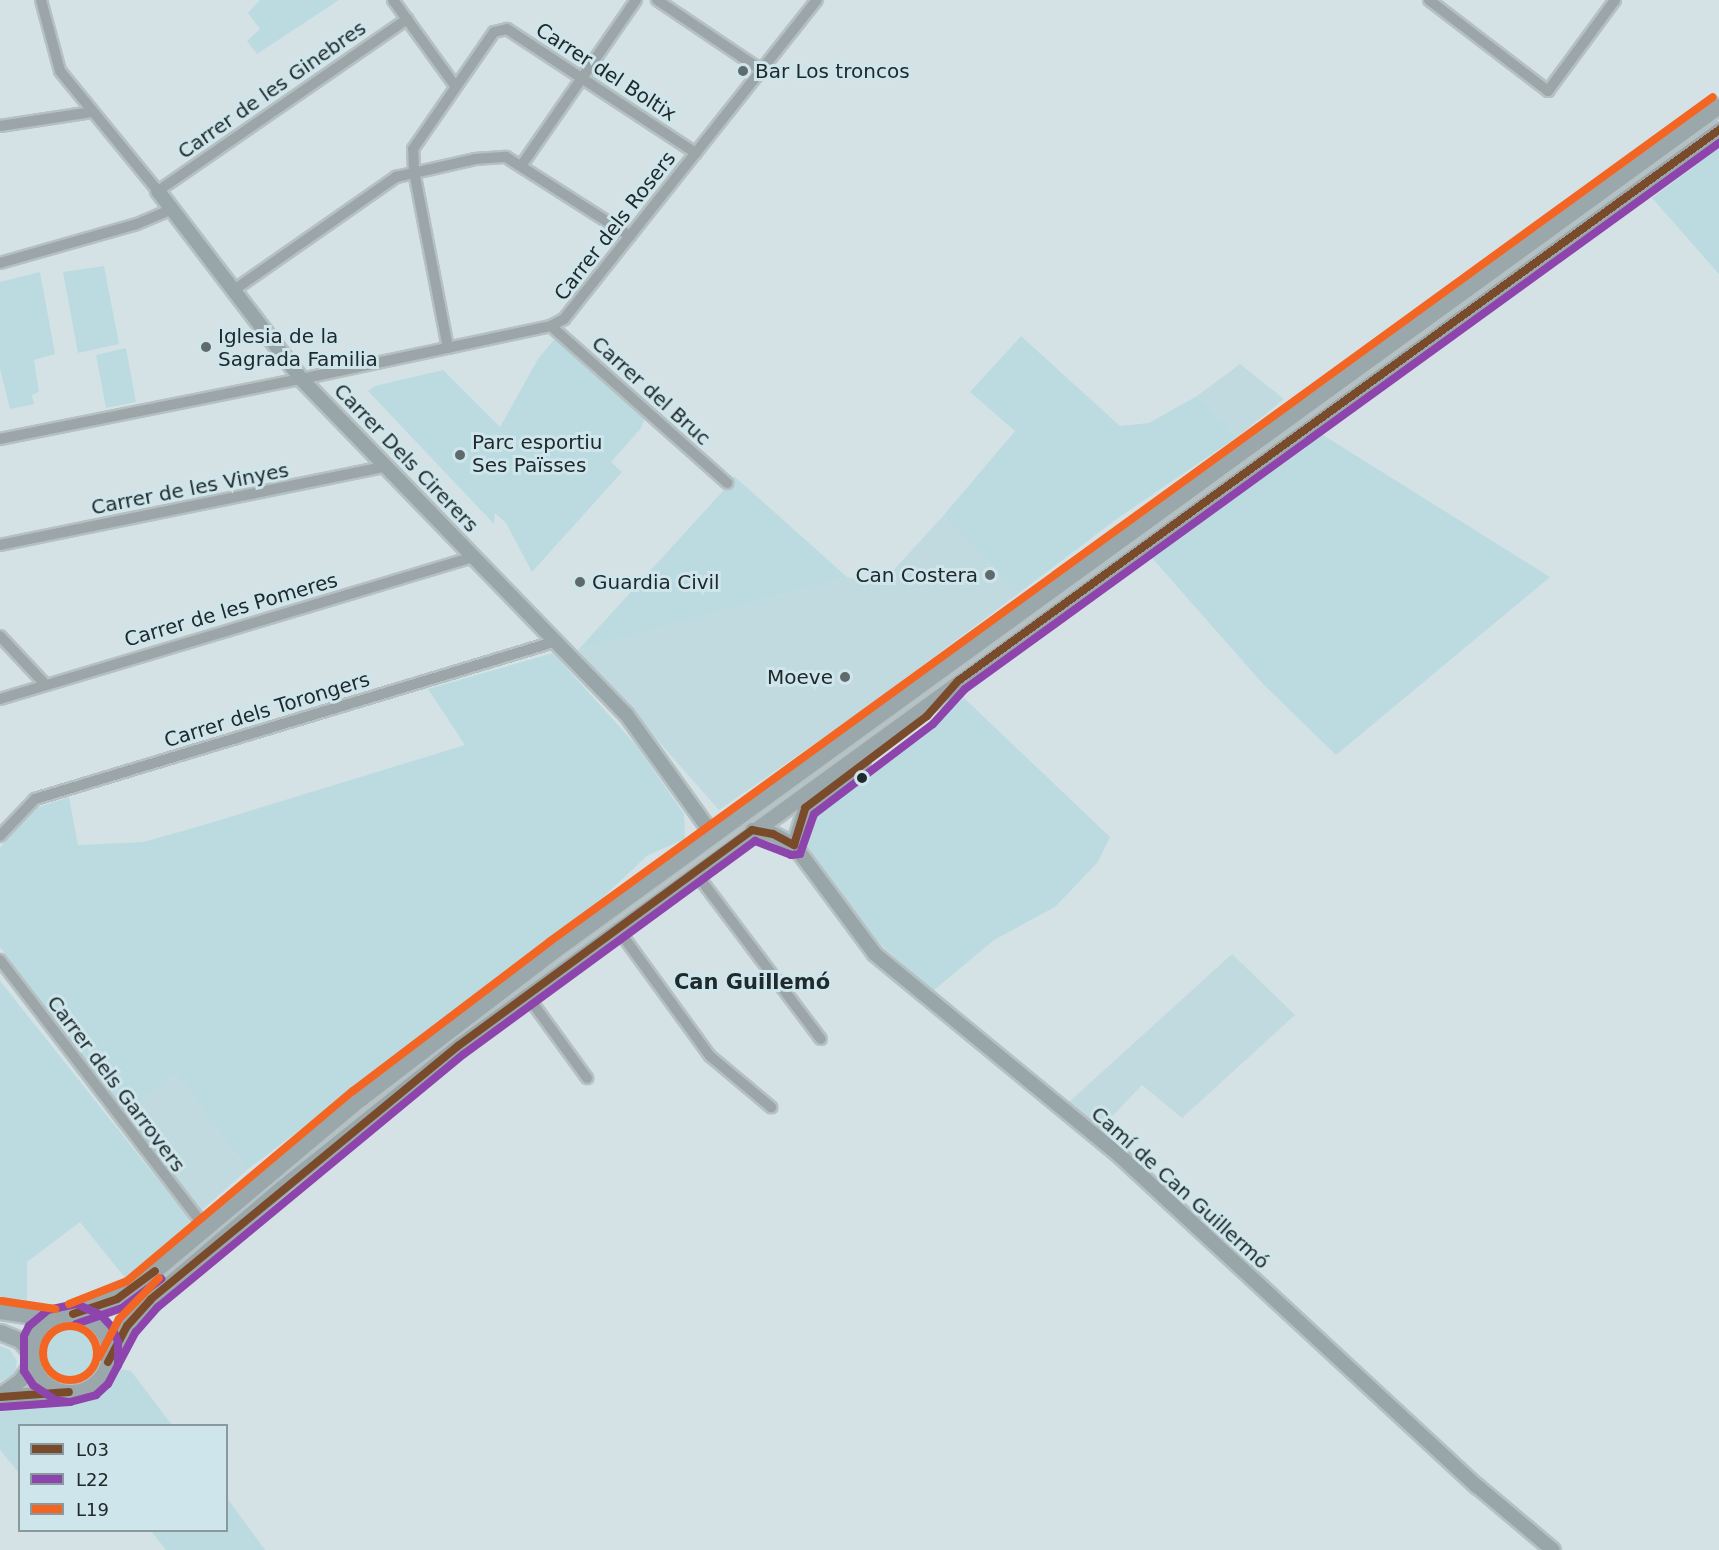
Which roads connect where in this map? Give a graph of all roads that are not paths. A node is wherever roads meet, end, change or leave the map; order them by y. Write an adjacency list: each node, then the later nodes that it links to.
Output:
1 (41, 0): 13 (street, Carrer Dels Cirerers)
2 (393, 0): 8 (street)
3 (636, 0): 10 (street)
4 (657, 0): 9 (street)
5 (817, 0): 9 (street, Carrer dels Rosers)
6 (1615, 0): 7 (street)
7 (1428, 1)
8 (407, 19): 11 (street); 19 (street, Carrer de les Ginebres)
9 (761, 70): 16 (street, Carrer dels Rosers)
10 (582, 78): 11 (street, Carrer del Boltix); 16 (street, Carrer del Boltix); 17 (street)
11 (456, 87): 18 (street)
12 (1719, 106): 38 (main road)
13 (92, 112): 14 (street); 19 (street, Carrer Dels Cirerers)
14 (0, 126)
15 (1719, 130): 34 (main road)
16 (696, 153): 21 (street, Carrer dels Rosers)
17 (521, 166): 18 (street); 21 (street)
18 (414, 172): 23 (street); 25 (street)
19 (158, 191): 20 (street, Carrer Dels Cirerers)
20 (172, 209): 22 (street); 23 (street, Carrer Dels Cirerers)
21 (630, 236): 24 (street, Carrer dels Rosers)
22 (0, 263)
23 (234, 290): 26 (street, Carrer Dels Cirerers)
24 (551, 326): 25 (street, Carrer dels Rosers); 29 (street, Carrer del Bruc)
25 (448, 348): 26 (street, Carrer dels Rosers)
26 (301, 379): 27 (street, Carrer dels Rosers); 28 (street, Carrer Dels Cirerers)
27 (0, 439)
28 (387, 466): 30 (street, Carrer de les Vinyes); 31 (street, Carrer Dels Cirerers)
29 (727, 483)
30 (0, 545)
31 (473, 557): 33 (street, Carrer Dels Cirerers); 35 (street, Carrer de les Pomeres)
32 (0, 636): 35 (street)
33 (557, 641): 38 (street, Carrer Dels Cirerers); 39 (street, Carrer dels Torongers)
34 (958, 681): 37 (main road); 40 (main road)
35 (44, 683): 36 (street, Carrer de les Pomeres)
36 (0, 699)
37 (752, 830): 40 (main road); 41 (main road)
38 (713, 835): 48 (main road)
39 (0, 836)
40 (794, 845): 57 (street, Camí de Can Guillermó)
41 (695, 872): 42 (main road); 45 (street)
42 (617, 928): 44 (main road); 47 (street)
43 (0, 960): 48 (street, Carrer dels Garrovers)
44 (526, 994): 46 (street); 54 (main road)
45 (821, 1039)
46 (587, 1078)
47 (771, 1107)
48 (206, 1228): 50 (main road)
49 (0, 1311): 51 (main road)
50 (73, 1314): 51 (main road); 54 (main road)
51 (53, 1319): 53 (main road)
52 (0, 1332): 53 (main road)
53 (32, 1358): 55 (main road); 56 (street)
54 (108, 1362): 55 (main road)
55 (69, 1392): 56 (street)
56 (0, 1396)
57 (1553, 1550)

